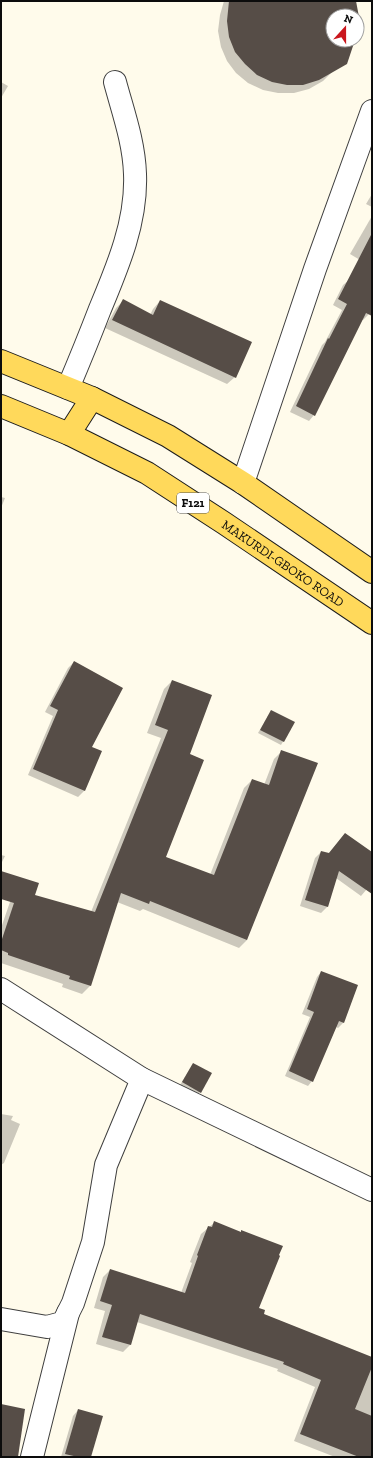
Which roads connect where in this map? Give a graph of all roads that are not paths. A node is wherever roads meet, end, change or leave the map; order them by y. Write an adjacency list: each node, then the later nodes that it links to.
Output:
1 (115, 82): 4 (street)
2 (372, 111): 8 (street)
3 (1, 361): 4 (main road)
4 (68, 388): 5 (main road)
5 (92, 398): 7 (main road); 8 (main road)
6 (1, 406): 7 (main road, MAKURDI-GBOKO ROAD / F121)
7 (69, 434): 10 (main road, MAKURDI-GBOKO ROAD / F121)
8 (243, 483): 9 (main road)
9 (372, 572)
10 (372, 623)
11 (1, 989): 12 (street)
12 (142, 1079): 13 (street); 14 (street)
13 (372, 1190)
14 (68, 1313): 15 (street); 16 (street)
15 (1, 1319)
16 (32, 1457)

